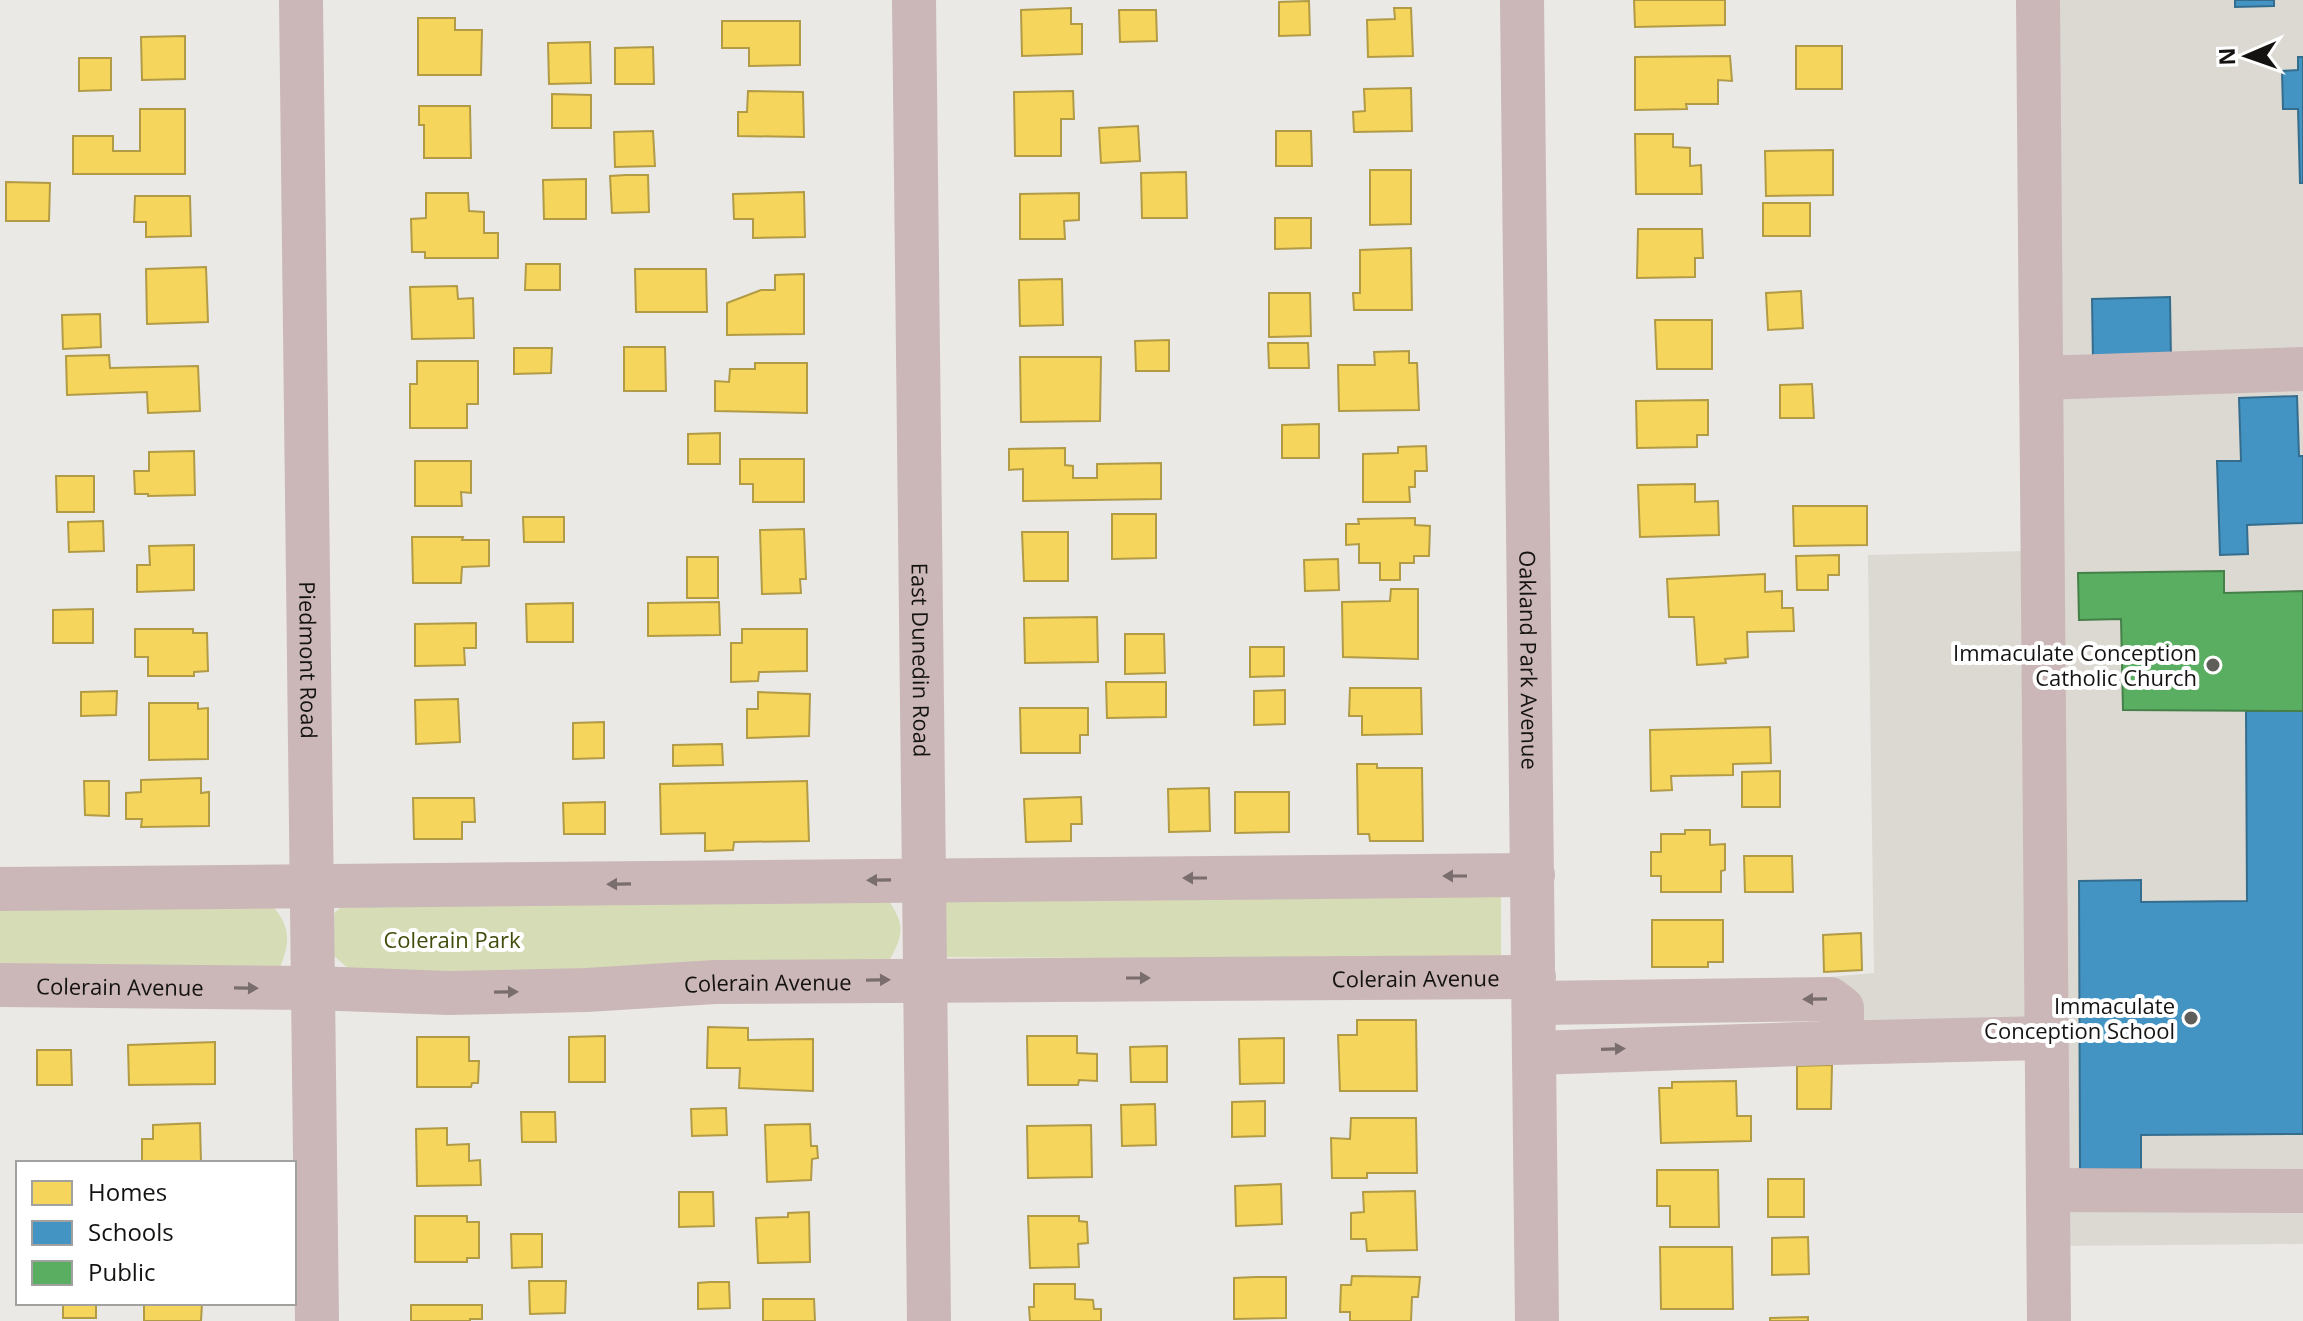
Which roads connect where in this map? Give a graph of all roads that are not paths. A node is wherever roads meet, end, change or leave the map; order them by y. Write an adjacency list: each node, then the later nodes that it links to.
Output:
1 (301, 0): 9 (street, Piedmont Road)
2 (914, 0): 8 (street, East Dunedin Road)
3 (1522, 0): 7 (street, Oakland Park Avenue)
4 (2038, 0): 6 (street)
5 (2303, 369): 6 (street)
6 (2041, 378): 15 (street)
7 (1533, 875): 8 (street, one-way to 8); 14 (street, Oakland Park Avenue)
8 (923, 880): 9 (street, one-way to 9); 11 (street, East Dunedin Road)
9 (311, 887): 10 (street); 13 (street, Piedmont Road)
10 (0, 889)
11 (925, 979): 13 (street, Colerain Avenue, one-way to 11); 14 (street, Colerain Avenue, one-way to 14); 21 (street, East Dunedin Road)
12 (0, 985): 13 (street, Colerain Avenue, one-way to 13)
13 (313, 988): 20 (street, Piedmont Road)
14 (1534, 990): 16 (street, Colerain Avenue, one-way to 14); 17 (street, Oakland Park Avenue)
15 (2046, 1038): 16 (street); 18 (street)
16 (1830, 1043): 17 (street, one-way to 16)
17 (1535, 1053): 22 (street, Oakland Park Avenue)
18 (2048, 1190): 19 (street); 23 (street)
19 (2303, 1191)
20 (317, 1321)
21 (929, 1321)
22 (1537, 1321)
23 (2049, 1321)

